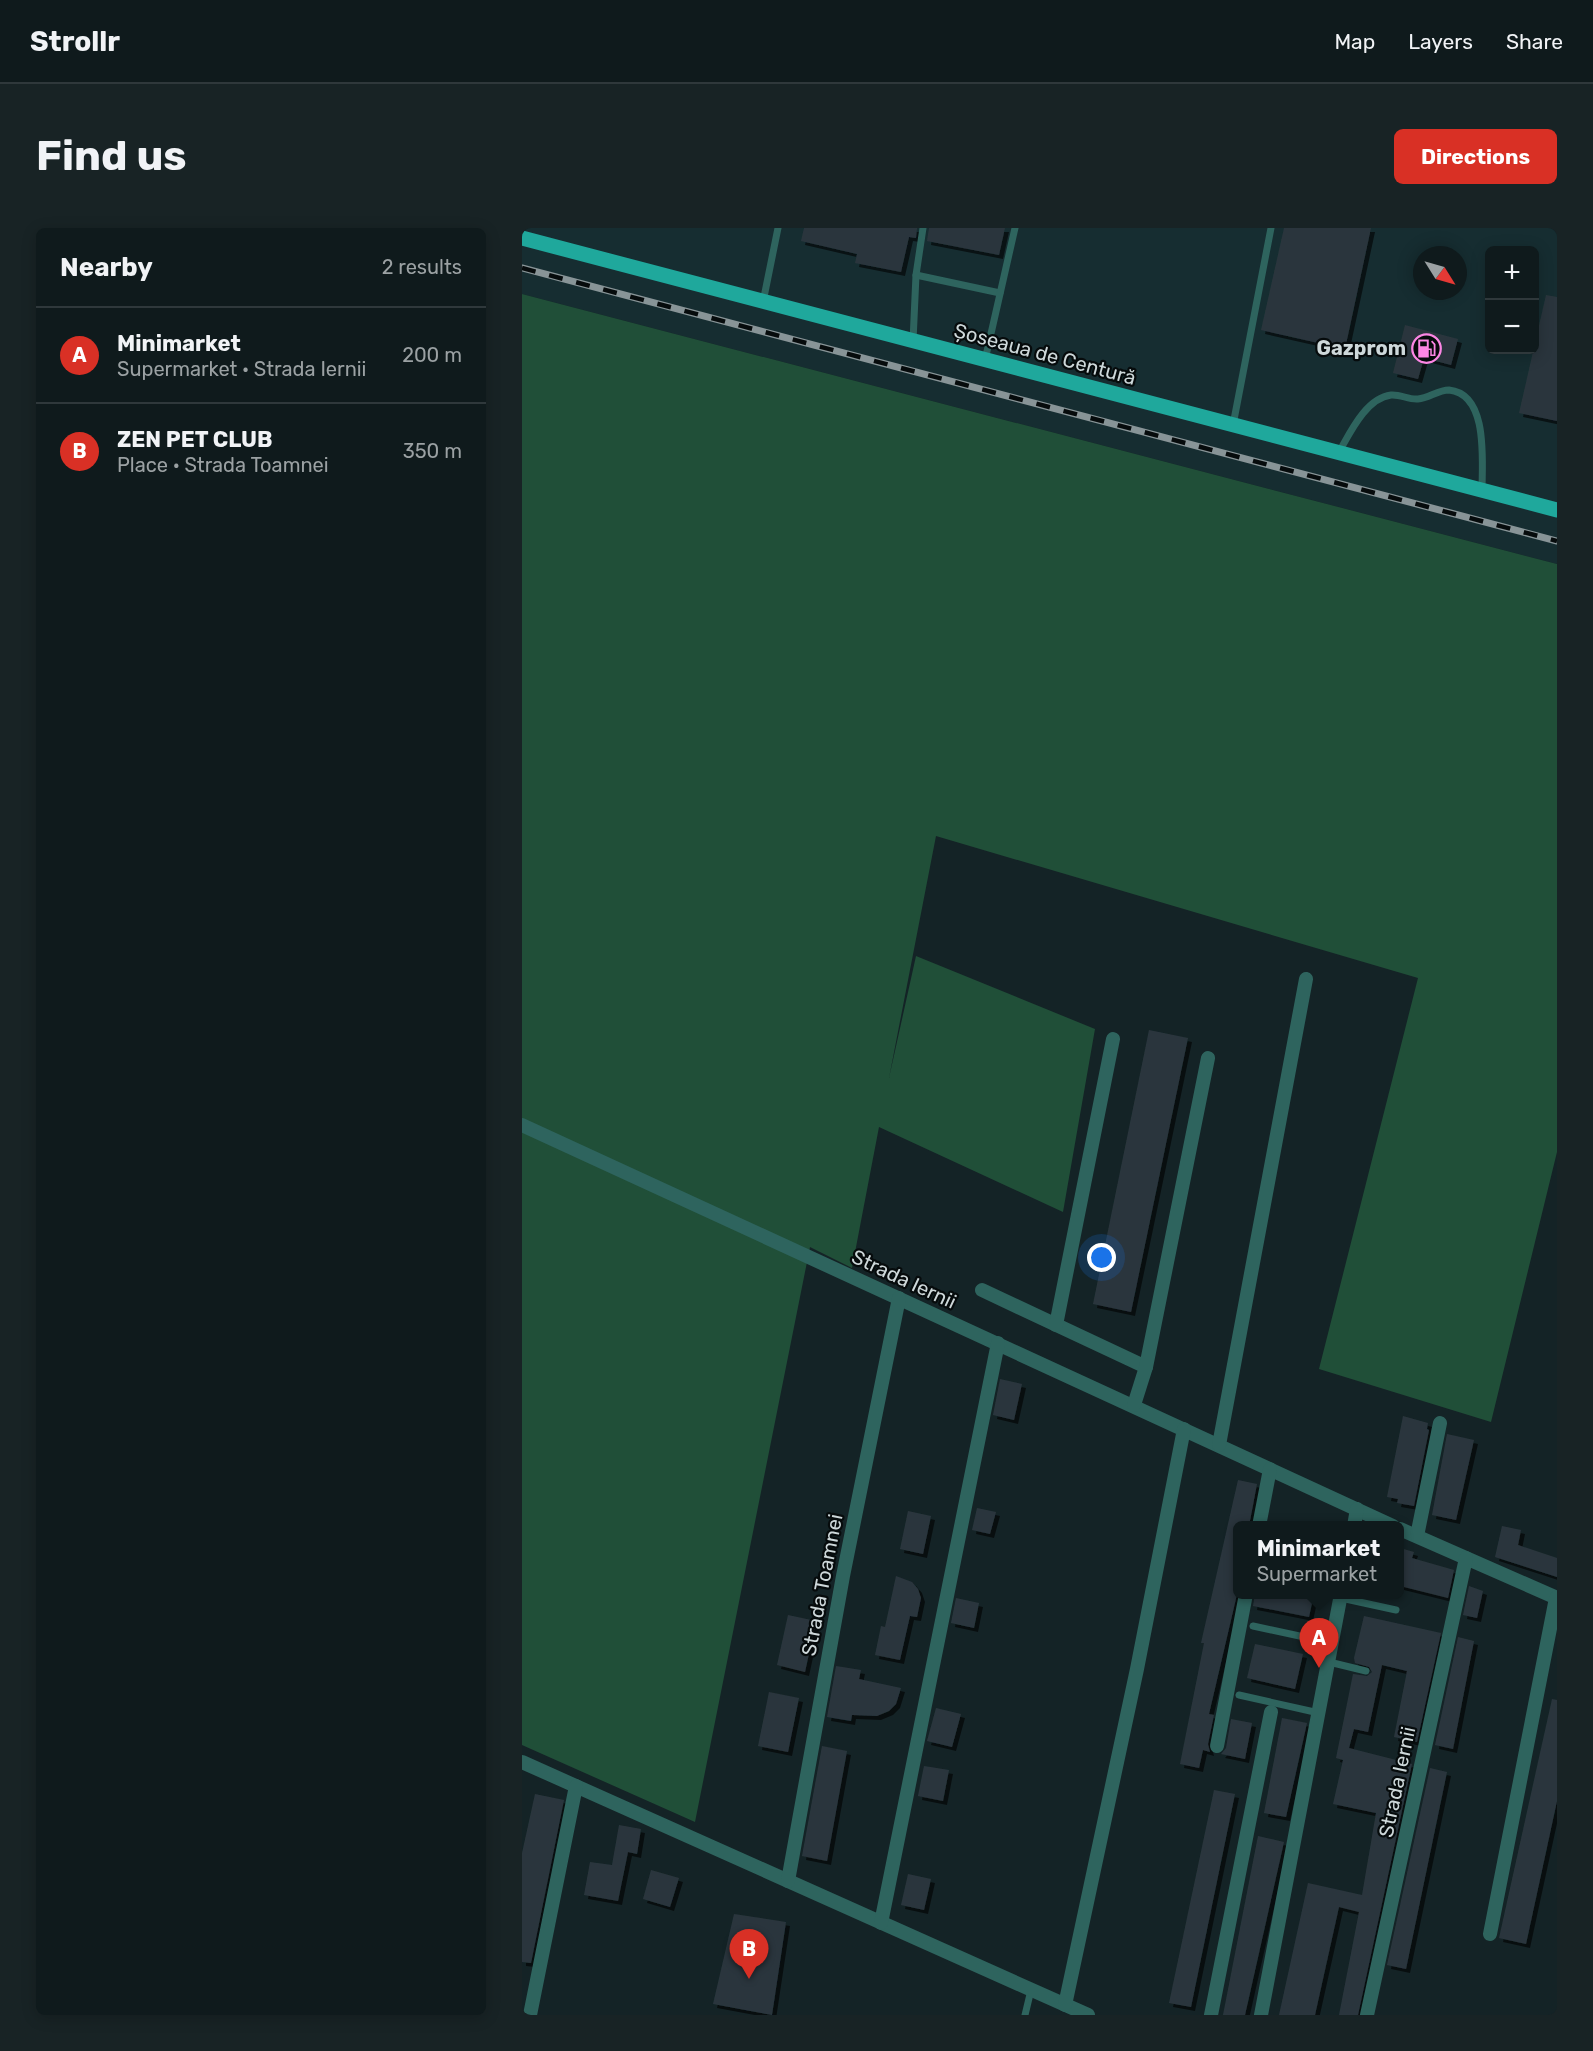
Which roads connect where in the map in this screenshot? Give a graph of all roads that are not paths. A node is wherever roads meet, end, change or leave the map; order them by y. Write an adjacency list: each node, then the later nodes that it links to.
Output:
1 (778, 228): 8 (lane)
2 (923, 228): 6 (lane)
3 (1015, 228): 7 (lane)
4 (1271, 228): 11 (lane)
5 (522, 238): 8 (main road, Șoseaua de Centură)
6 (916, 275): 7 (lane); 9 (lane)
7 (1000, 292): 10 (lane)
8 (763, 302): 9 (main road, Șoseaua de Centură)
9 (913, 341): 10 (main road, Șoseaua de Centură)
10 (985, 360): 11 (main road, Șoseaua de Centură)
11 (1233, 425): 12 (main road, Șoseaua de Centură)
12 (1339, 452): 13 (main road, Șoseaua de Centură); 13 (lane)
13 (1482, 490): 14 (main road, Șoseaua de Centură)
14 (1557, 510)
15 (1306, 979): 27 (street)
16 (1113, 1039): 21 (street)
17 (1208, 1058): 23 (street)
18 (522, 1125): 20 (street, Strada Iernii)
19 (982, 1290): 21 (street)
20 (900, 1298): 22 (street, Strada Iernii); 51 (street, Strada Toamnei)
21 (1056, 1325): 23 (street)
22 (998, 1343): 24 (street, Strada Iernii); 52 (street)
23 (1146, 1367): 24 (street)
24 (1134, 1406): 26 (street, Strada Iernii)
25 (1440, 1423): 34 (street)
26 (1184, 1429): 27 (street, Strada Iernii); 55 (street)
27 (1219, 1445): 28 (street, Strada Iernii)
28 (1270, 1469): 29 (street, Strada Iernii); 30 (street)
29 (1357, 1509): 31 (street); 32 (street, Strada Iernii)
30 (1260, 1521)
31 (1355, 1521)
32 (1382, 1521)
33 (1404, 1531): 34 (street)
34 (1417, 1536): 35 (street)
35 (1466, 1558): 36 (street); 61 (street, Strada Iernii)
36 (1557, 1598): 53 (street)
37 (1245, 1599): 48 (street)
38 (1340, 1599): 42 (street)
39 (1353, 1599): 40 (lane)
40 (1396, 1610)
41 (1253, 1626): 42 (lane)
42 (1332, 1643): 43 (street)
43 (1329, 1662): 44 (lane); 47 (street)
44 (1366, 1671)
45 (1239, 1695): 47 (lane)
46 (1271, 1712): 59 (street)
47 (1319, 1713): 60 (street)
48 (1217, 1746)
49 (522, 1762): 50 (street)
50 (576, 1786): 51 (street); 56 (street)
51 (788, 1881): 52 (street)
52 (881, 1923): 54 (street)
53 (1490, 1934)
54 (1031, 1990): 55 (street); 57 (lane)
55 (1065, 2005): 58 (street)
56 (530, 2015)
57 (1025, 2015)
58 (1088, 2015)
59 (1211, 2015)
60 (1261, 2015)
61 (1366, 2015)

